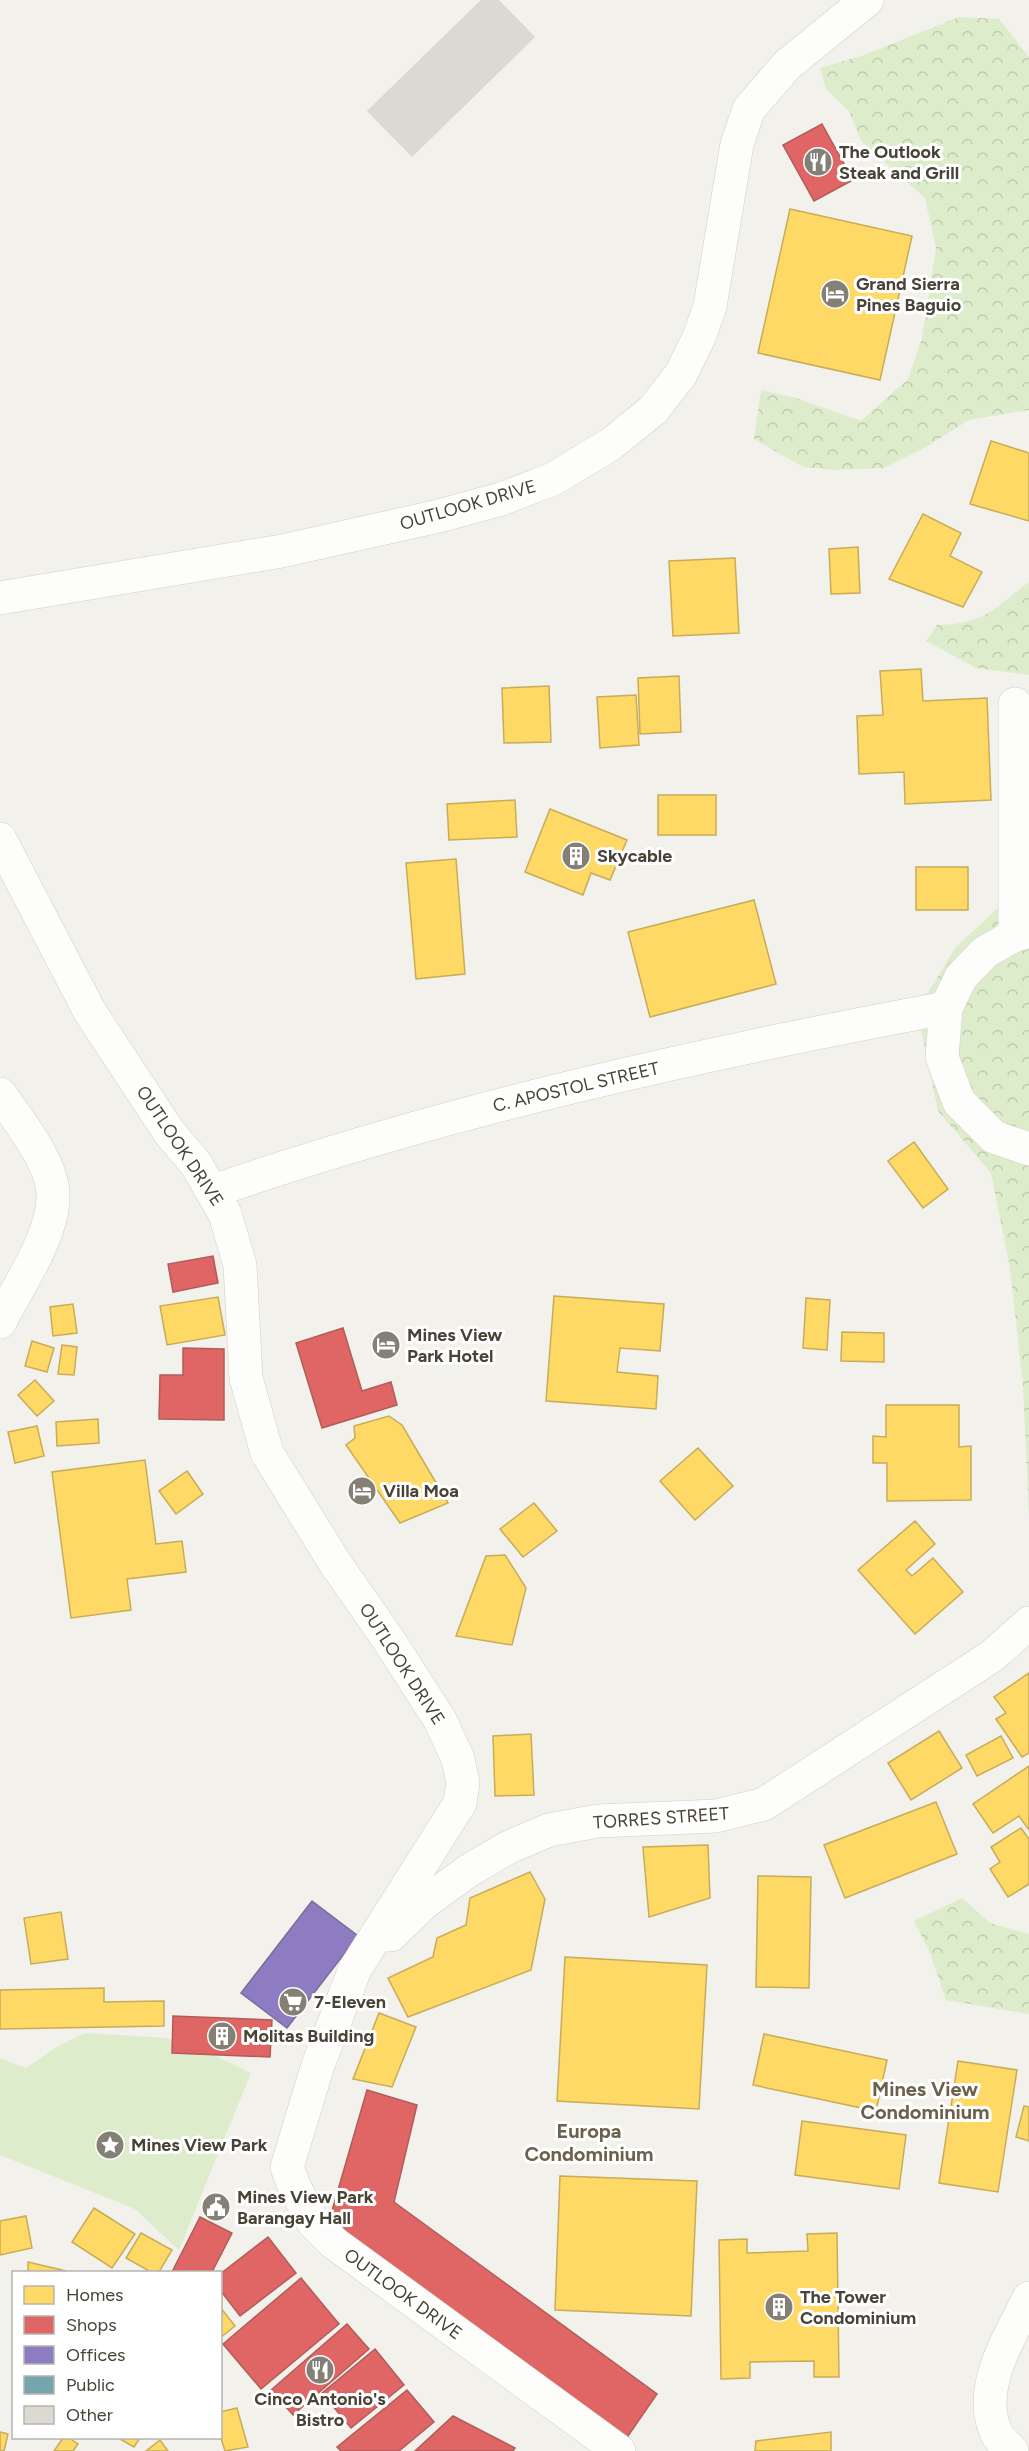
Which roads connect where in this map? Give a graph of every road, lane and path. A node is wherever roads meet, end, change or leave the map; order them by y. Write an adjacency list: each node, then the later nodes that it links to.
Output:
1 (867, 0): 2 (street, OUTLOOK DRIVE)
2 (0, 598)
3 (1015, 704): 5 (street)
4 (0, 839): 9 (street, OUTLOOK DRIVE)
5 (1022, 934): 6 (street)
6 (946, 1008): 8 (street); 9 (street, C. APOSTOL STREET)
7 (0, 1094): 10 (street)
8 (1029, 1149)
9 (213, 1191): 12 (street, OUTLOOK DRIVE)
10 (0, 1322)
11 (1029, 1623): 12 (street, TORRES STREET)
12 (355, 1969): 14 (street, OUTLOOK DRIVE)
13 (1029, 2298): 15 (street)
14 (619, 2451)
15 (1012, 2451)

